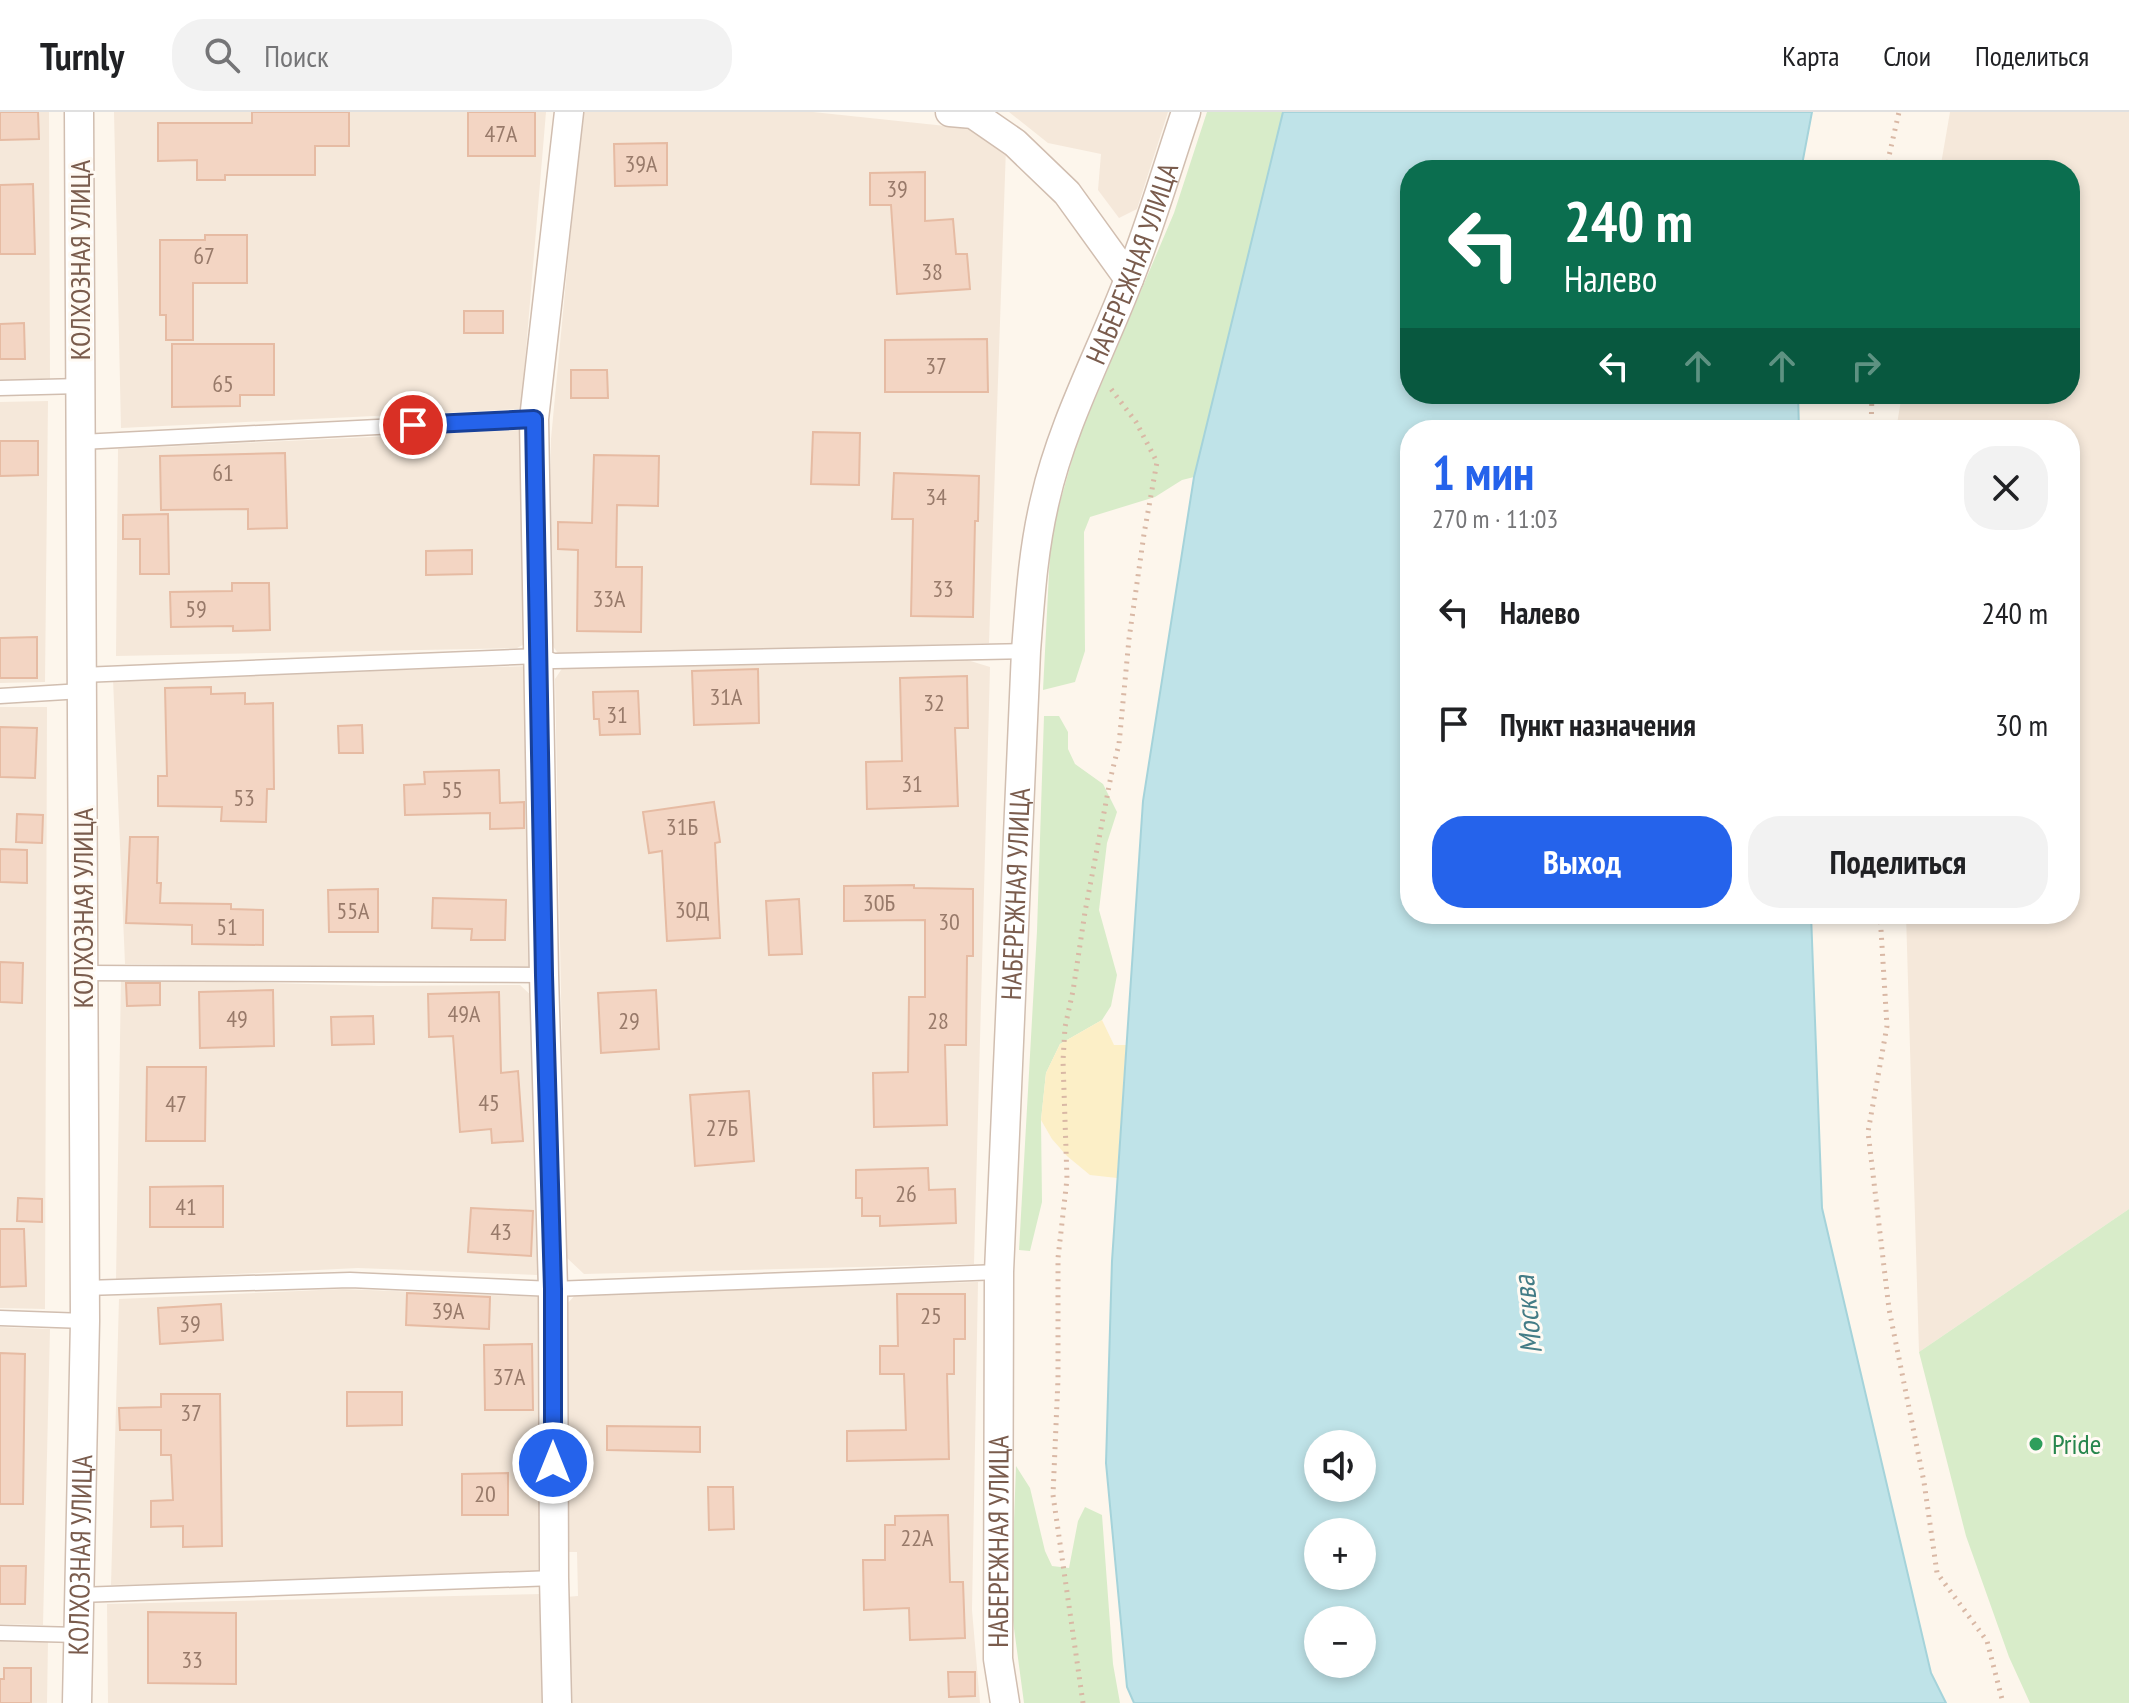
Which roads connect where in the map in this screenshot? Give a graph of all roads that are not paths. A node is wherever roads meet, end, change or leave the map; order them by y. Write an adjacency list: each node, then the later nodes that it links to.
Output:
1 (79, 112): 6 (street, КОЛХОЗНАЯ УЛИЦА)
2 (569, 112): 8 (street)
3 (950, 112): 5 (street)
4 (1186, 112): 5 (street, НАБЕРЕЖНАЯ УЛИЦА)
5 (1129, 279): 10 (street, НАБЕРЕЖНАЯ УЛИЦА)
6 (81, 386): 7 (lane); 9 (street, КОЛХОЗНАЯ УЛИЦА)
7 (0, 388)
8 (534, 419): 9 (lane); 11 (street)
9 (81, 442): 12 (street, КОЛХОЗНАЯ УЛИЦА)
10 (1026, 651): 11 (lane); 16 (street, НАБЕРЕЖНАЯ УЛИЦА)
11 (539, 656): 12 (lane); 15 (street)
12 (82, 683): 13 (lane); 14 (street, КОЛХОЗНАЯ УЛИЦА)
13 (0, 696)
14 (83, 973): 15 (lane); 17 (street, КОЛХОЗНАЯ УЛИЦА)
15 (544, 975): 18 (street)
16 (999, 1272): 18 (lane); 27 (street, НАБЕРЕЖНАЯ УЛИЦА)
17 (85, 1288): 18 (lane); 20 (street, КОЛХОЗНАЯ УЛИЦА)
18 (553, 1289): 21 (street)
19 (0, 1318): 20 (lane)
20 (85, 1321): 22 (street, КОЛХОЗНАЯ УЛИЦА)
21 (554, 1578): 22 (lane); 26 (street)
22 (79, 1595): 24 (street, КОЛХОЗНАЯ УЛИЦА)
23 (0, 1633): 24 (lane)
24 (78, 1635): 25 (street, КОЛХОЗНАЯ УЛИЦА)
25 (77, 1703)
26 (557, 1703)
27 (1005, 1703)

